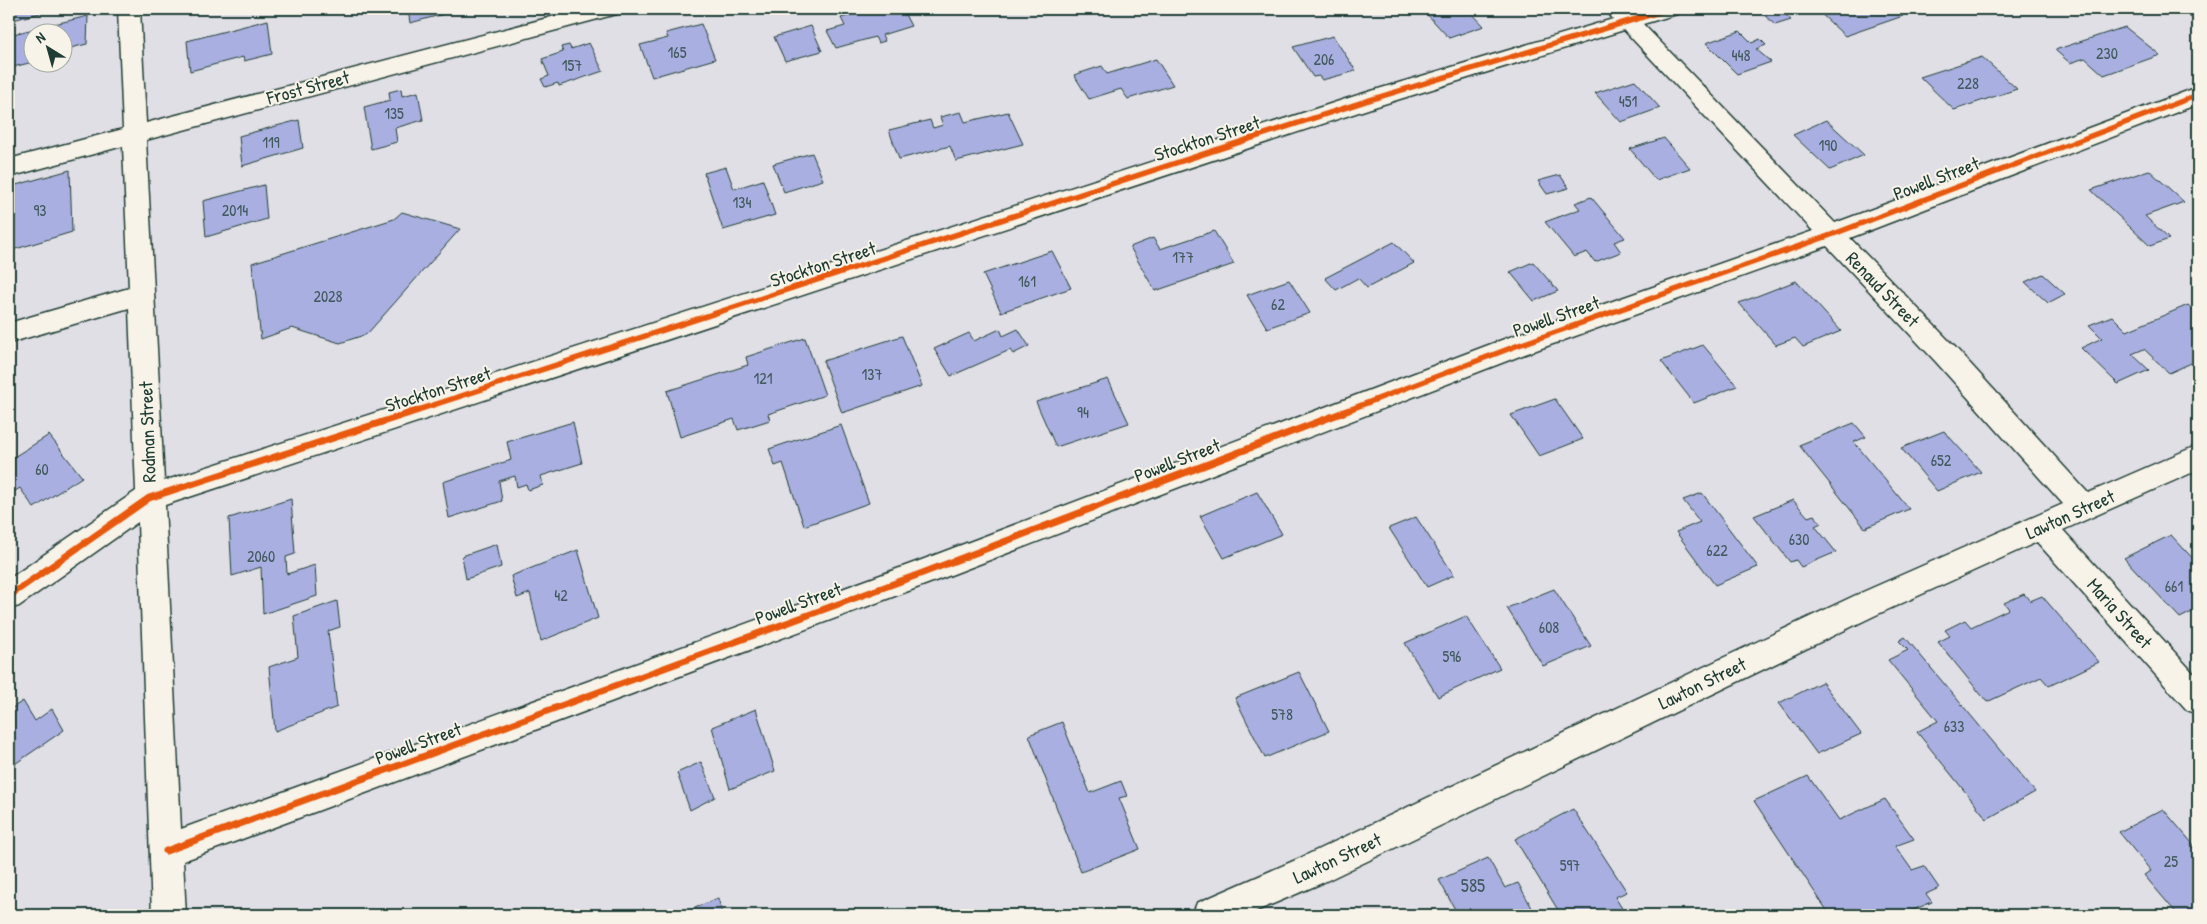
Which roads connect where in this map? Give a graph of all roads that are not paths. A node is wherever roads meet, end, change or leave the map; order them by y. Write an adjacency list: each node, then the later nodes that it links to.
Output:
1 (129, 9): 6 (street, Rodman Street)
2 (609, 9): 6 (street, Frost Street)
3 (1669, 9): 4 (street, Stockton Street)
4 (1622, 16): 8 (street, Renaud Street); 12 (street, Stockton Street)
5 (2198, 95): 8 (street, Powell Street)
6 (134, 134): 7 (street, Frost Street); 9 (street, Rodman Street)
7 (9, 168)
8 (1831, 235): 13 (street, Renaud Street); 17 (street, Powell Street)
9 (141, 295): 10 (street); 12 (street, Rodman Street)
10 (9, 333)
11 (2198, 457): 13 (street, Lawton Street)
12 (149, 498): 15 (street, Stockton Street); 17 (street, Rodman Street)
13 (2084, 508): 14 (street, Lawton Street)
14 (2042, 526): 16 (street, Maria Street); 19 (street, Lawton Street)
15 (9, 596)
16 (2198, 700)
17 (166, 851): 18 (street, Rodman Street)
18 (169, 915)
19 (1209, 915)

